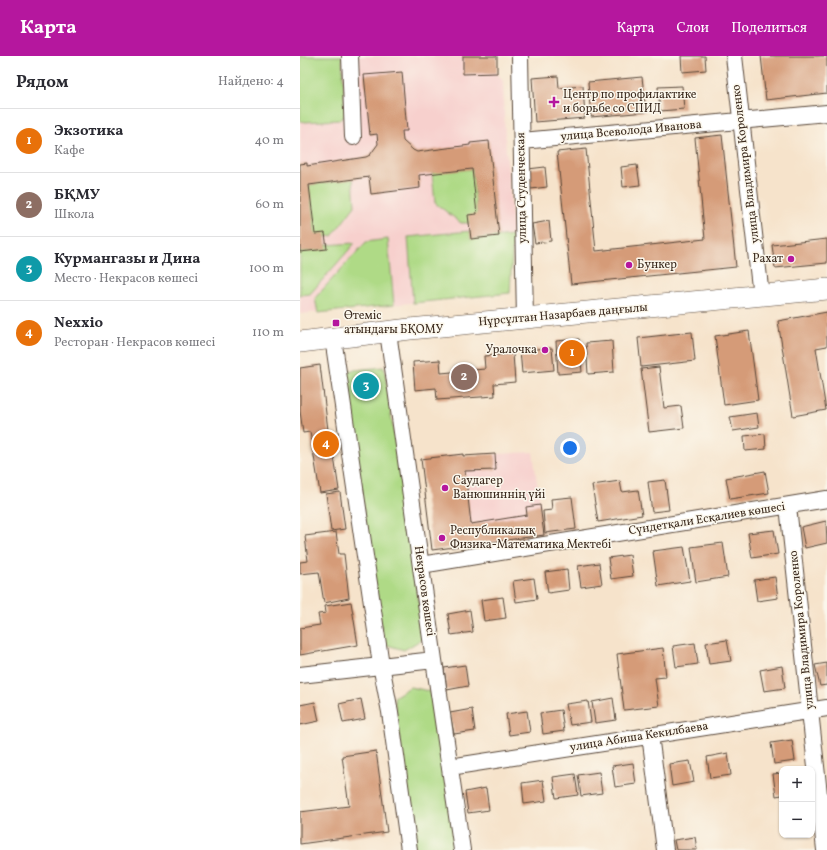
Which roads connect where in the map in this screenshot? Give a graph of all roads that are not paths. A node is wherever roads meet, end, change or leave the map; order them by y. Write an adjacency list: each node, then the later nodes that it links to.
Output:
1 (350, 56): 6 (street)
2 (520, 56): 7 (street, улица Студенческая)
3 (734, 56): 5 (street, улица Владимира Короленко)
4 (827, 113): 5 (street, улица Всеволода Иванова)
5 (741, 121): 7 (street, улица Всеволода Иванова); 9 (street, улица Владимира Короленко)
6 (354, 137)
7 (522, 141): 10 (street, улица Студенческая)
8 (827, 289): 9 (main road, Нұрсұлтан Назарбаев даңғылы)
9 (761, 296): 10 (main road, Нұрсұлтан Назарбаев даңғылы)
10 (525, 319): 11 (main road, Нұрсұлтан Назарбаев даңғылы)
11 (388, 332): 12 (main road, Нұрсұлтан Назарбаев даңғылы); 16 (street, Некрасов көшесі)
12 (333, 338): 13 (main road, Нұрсұлтан Назарбаев даңғылы); 18 (street)
13 (300, 342)
14 (827, 499): 15 (street, Сүндетқали Есқалиев көшесі)
15 (788, 506): 16 (street, Сүндетқали Есқалиев көшесі); 21 (street, улица Владимира Короленко)
16 (421, 565): 17 (street, Некрасов көшесі)
17 (434, 660): 18 (street); 23 (street, Некрасов көшесі)
18 (380, 665): 19 (street); 24 (street)
19 (300, 675)
20 (827, 708): 21 (street, улица Абиша Кекилбаева)
21 (811, 710): 22 (street, улица Абиша Кекилбаева); 27 (street, улица Владимира Короленко)
22 (650, 735): 23 (street, улица Абиша Кекилбаева); 26 (street)
23 (450, 766): 25 (street, Некрасов көшесі)
24 (410, 850)
25 (462, 850)
26 (665, 850)
27 (825, 850)

